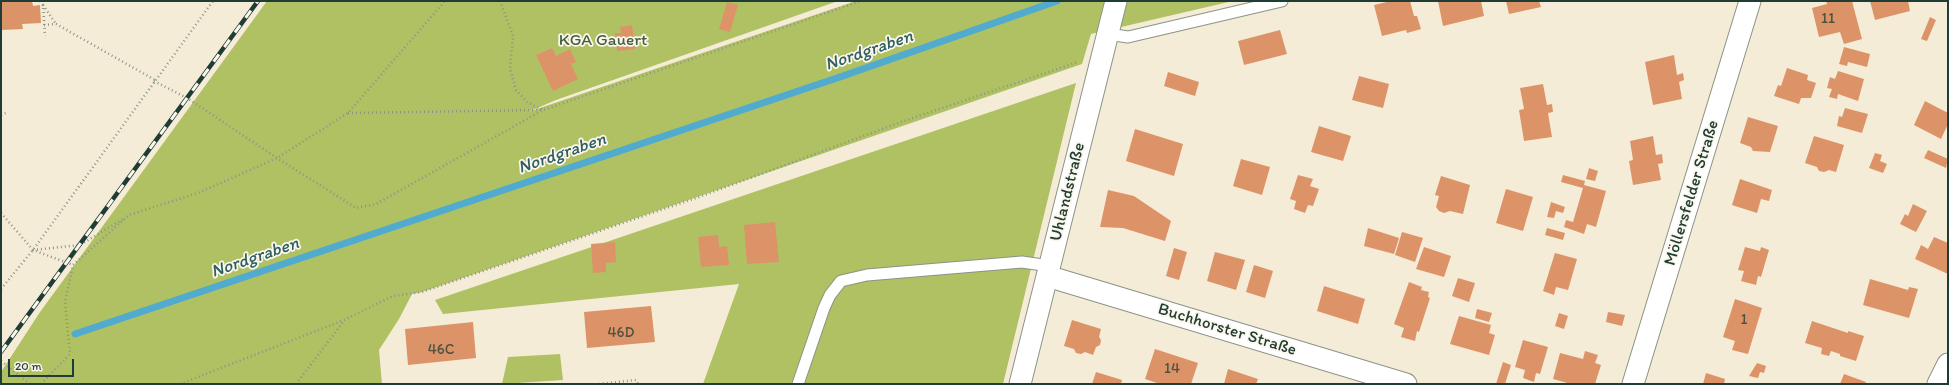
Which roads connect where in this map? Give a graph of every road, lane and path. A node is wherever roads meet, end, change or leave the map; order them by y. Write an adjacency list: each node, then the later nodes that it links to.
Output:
1 (40, 1): 9 (path)
2 (213, 1): 14 (path)
3 (445, 1): 17 (path)
4 (500, 1): 15 (path)
5 (861, 1): 15 (path)
6 (1116, 1): 13 (street, Uhlandstraße)
7 (1282, 1): 13 (lane)
8 (1750, 1): 38 (street, Möllersfelder Straße)
9 (43, 5): 10 (path); 11 (path)
10 (56, 24): 11 (path); 14 (path)
11 (44, 25): 12 (path)
12 (45, 36)
13 (1107, 38): 24 (street, Uhlandstraße); 26 (path)
14 (154, 80): 19 (path); 22 (path)
15 (543, 110): 17 (path); 19 (path)
16 (8, 112): 18 (path)
17 (348, 113): 19 (path)
18 (1, 115)
19 (277, 158): 21 (path)
20 (1, 213): 22 (path)
21 (129, 215): 22 (path); 23 (path)
22 (33, 250): 23 (path); 25 (path)
23 (72, 265): 30 (path)
24 (1048, 271): 35 (lane); 36 (street, Uhlandstraße); 37 (street, Buchhorster Straße)
25 (1, 289)
26 (344, 320): 31 (path); 32 (path)
27 (1, 361): 29 (path)
28 (1948, 364): 39 (street)
29 (30, 384)
30 (41, 384)
31 (180, 384)
32 (296, 384)
33 (599, 384): 34 (path)
34 (638, 384)
35 (798, 384)
36 (1020, 384)
37 (1406, 384)
38 (1633, 384)
39 (1938, 384)

